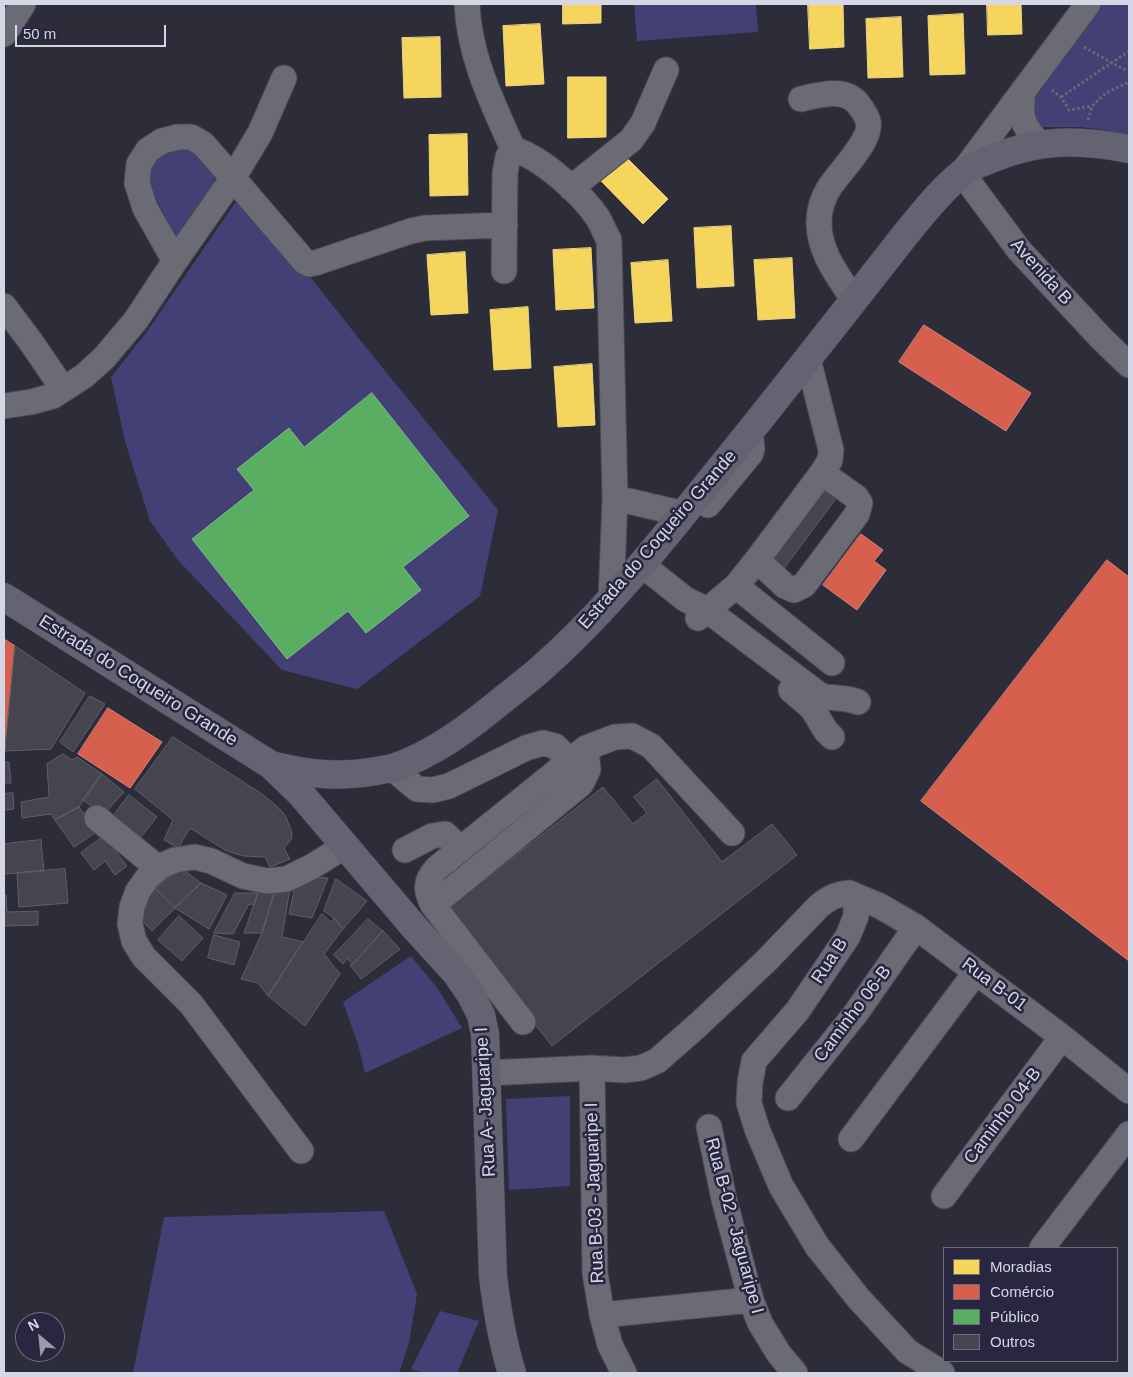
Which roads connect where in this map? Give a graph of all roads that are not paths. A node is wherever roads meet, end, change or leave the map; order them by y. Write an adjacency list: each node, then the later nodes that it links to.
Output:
1 (24, 4): 4 (street)
2 (467, 4): 10 (street)
3 (1088, 4): 7 (street)
4 (4, 34)
5 (666, 70): 14 (street)
6 (284, 78): 13 (street)
7 (1034, 88): 9 (street); 12 (street)
8 (801, 99): 19 (street)
9 (1040, 144): 11 (main road, Estrada do Coqueiro Grande); 12 (main road, Estrada do Coqueiro Grande)
10 (514, 149): 14 (street); 15 (street)
11 (1129, 149)
12 (962, 173): 19 (main road, Estrada do Coqueiro Grande); 22 (street, Avenida B)
13 (232, 178): 15 (street); 16 (street); 16 (street)
14 (571, 188): 26 (street)
15 (505, 225): 17 (street)
16 (175, 261): 23 (street)
17 (504, 271)
18 (4, 290): 20 (street)
19 (854, 300): 21 (main road, Estrada do Coqueiro Grande)
20 (4, 306): 23 (street)
21 (808, 359): 25 (street); 27 (main road, Estrada do Coqueiro Grande)
22 (1129, 365)
23 (63, 389): 24 (street)
24 (4, 406)
25 (822, 473): 28 (street); 28 (street)
26 (615, 498): 27 (street); 32 (street)
27 (678, 521): 29 (main road, Estrada do Coqueiro Grande)
28 (756, 560): 30 (street)
29 (641, 564): 32 (main road, Estrada do Coqueiro Grande); 33 (street)
30 (736, 586): 33 (street); 34 (street)
31 (7, 595): 38 (main road, Estrada do Coqueiro Grande)
32 (611, 599): 39 (main road, Estrada do Coqueiro Grande)
33 (697, 609): 35 (street); 36 (street)
34 (832, 663)
35 (858, 702)
36 (832, 737)
37 (578, 755): 39 (street); 41 (street); 42 (street); 44 (street)
38 (271, 765): 39 (main road, Estrada do Coqueiro Grande); 43 (main road, Estrada do Coqueiro Grande)
39 (392, 768)
40 (97, 818): 47 (street)
41 (486, 828): 44 (street); 45 (street)
42 (732, 833)
43 (346, 846): 47 (street); 55 (main road, Rua A- Jaguaripe I)
44 (504, 848): 49 (street)
45 (461, 849): 46 (street); 49 (street)
46 (405, 850)
47 (158, 868): 61 (street)
48 (849, 893): 50 (street, Rua B-01); 54 (street); 70 (street, Rua B)
49 (432, 905): 52 (street)
50 (916, 927): 51 (street, Rua B-01); 57 (street, Caminho 06-B)
51 (976, 972): 53 (street, Rua B-01); 60 (street)
52 (523, 1022)
53 (1062, 1037): 56 (street, Rua B-01); 62 (street, Caminho 04-B)
54 (592, 1068): 55 (street); 65 (street, Rua B-03 - Jaguaripe I)
55 (487, 1072): 67 (main road, Rua A- Jaguaripe I)
56 (1129, 1091)
57 (788, 1098)
58 (709, 1127): 64 (street, Rua B-02 - Jaguaripe I)
59 (1129, 1134): 63 (street)
60 (851, 1139)
61 (301, 1151)
62 (944, 1196)
63 (1043, 1247)
64 (750, 1300): 65 (street); 66 (street, Rua B-02 - Jaguaripe I)
65 (602, 1315): 68 (street, Rua B-03 - Jaguaripe I)
66 (775, 1364): 69 (street, Rua B-02 - Jaguaripe I)
67 (512, 1373)
68 (624, 1373)
69 (795, 1373)
70 (942, 1373)

